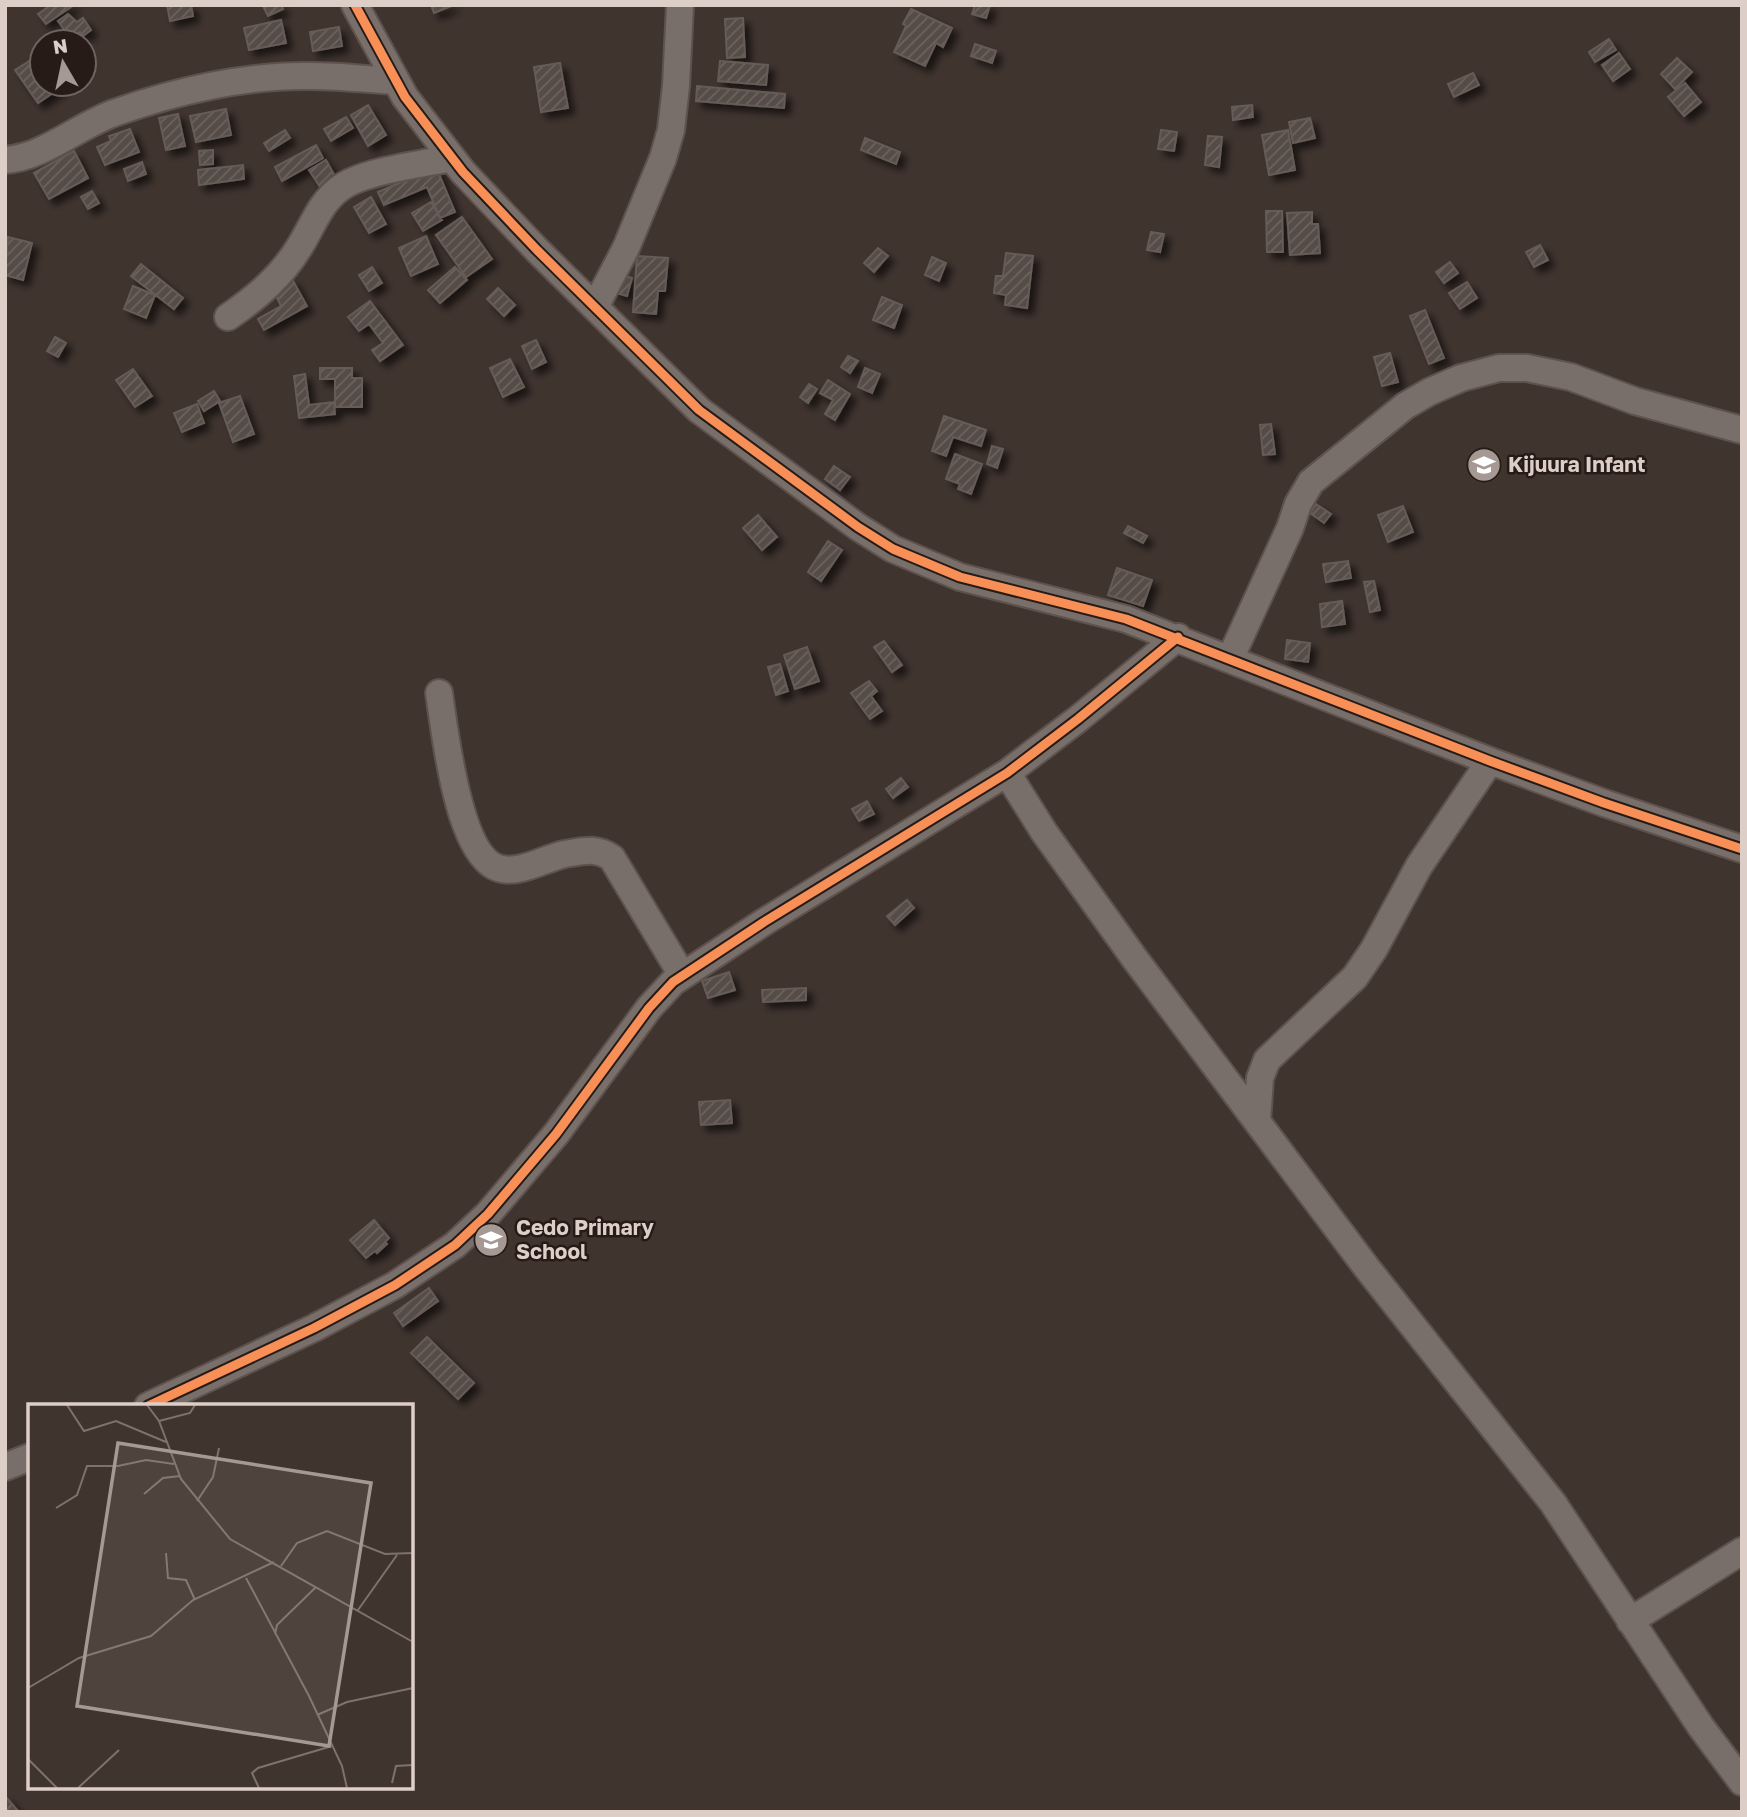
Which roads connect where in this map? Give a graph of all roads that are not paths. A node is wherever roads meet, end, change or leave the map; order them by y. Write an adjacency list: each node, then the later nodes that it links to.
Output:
1 (355, 5): 3 (street)
2 (680, 5): 6 (street)
3 (394, 81): 4 (street); 5 (street)
4 (452, 158): 6 (street); 7 (street)
5 (5, 160)
6 (595, 307): 9 (street)
7 (228, 317)
8 (1742, 430): 10 (street)
9 (1178, 637): 10 (street); 13 (street)
10 (1230, 659): 12 (street)
11 (439, 693): 15 (street)
12 (1490, 761): 14 (street); 16 (street)
13 (1007, 773): 15 (street); 16 (street)
14 (1742, 849)
15 (682, 975): 17 (street)
16 (1257, 1121): 21 (street)
17 (152, 1404)
18 (28, 1458): 19 (street)
19 (5, 1467)
20 (1742, 1551): 21 (street)
21 (1630, 1620): 22 (street)
22 (1742, 1782)

